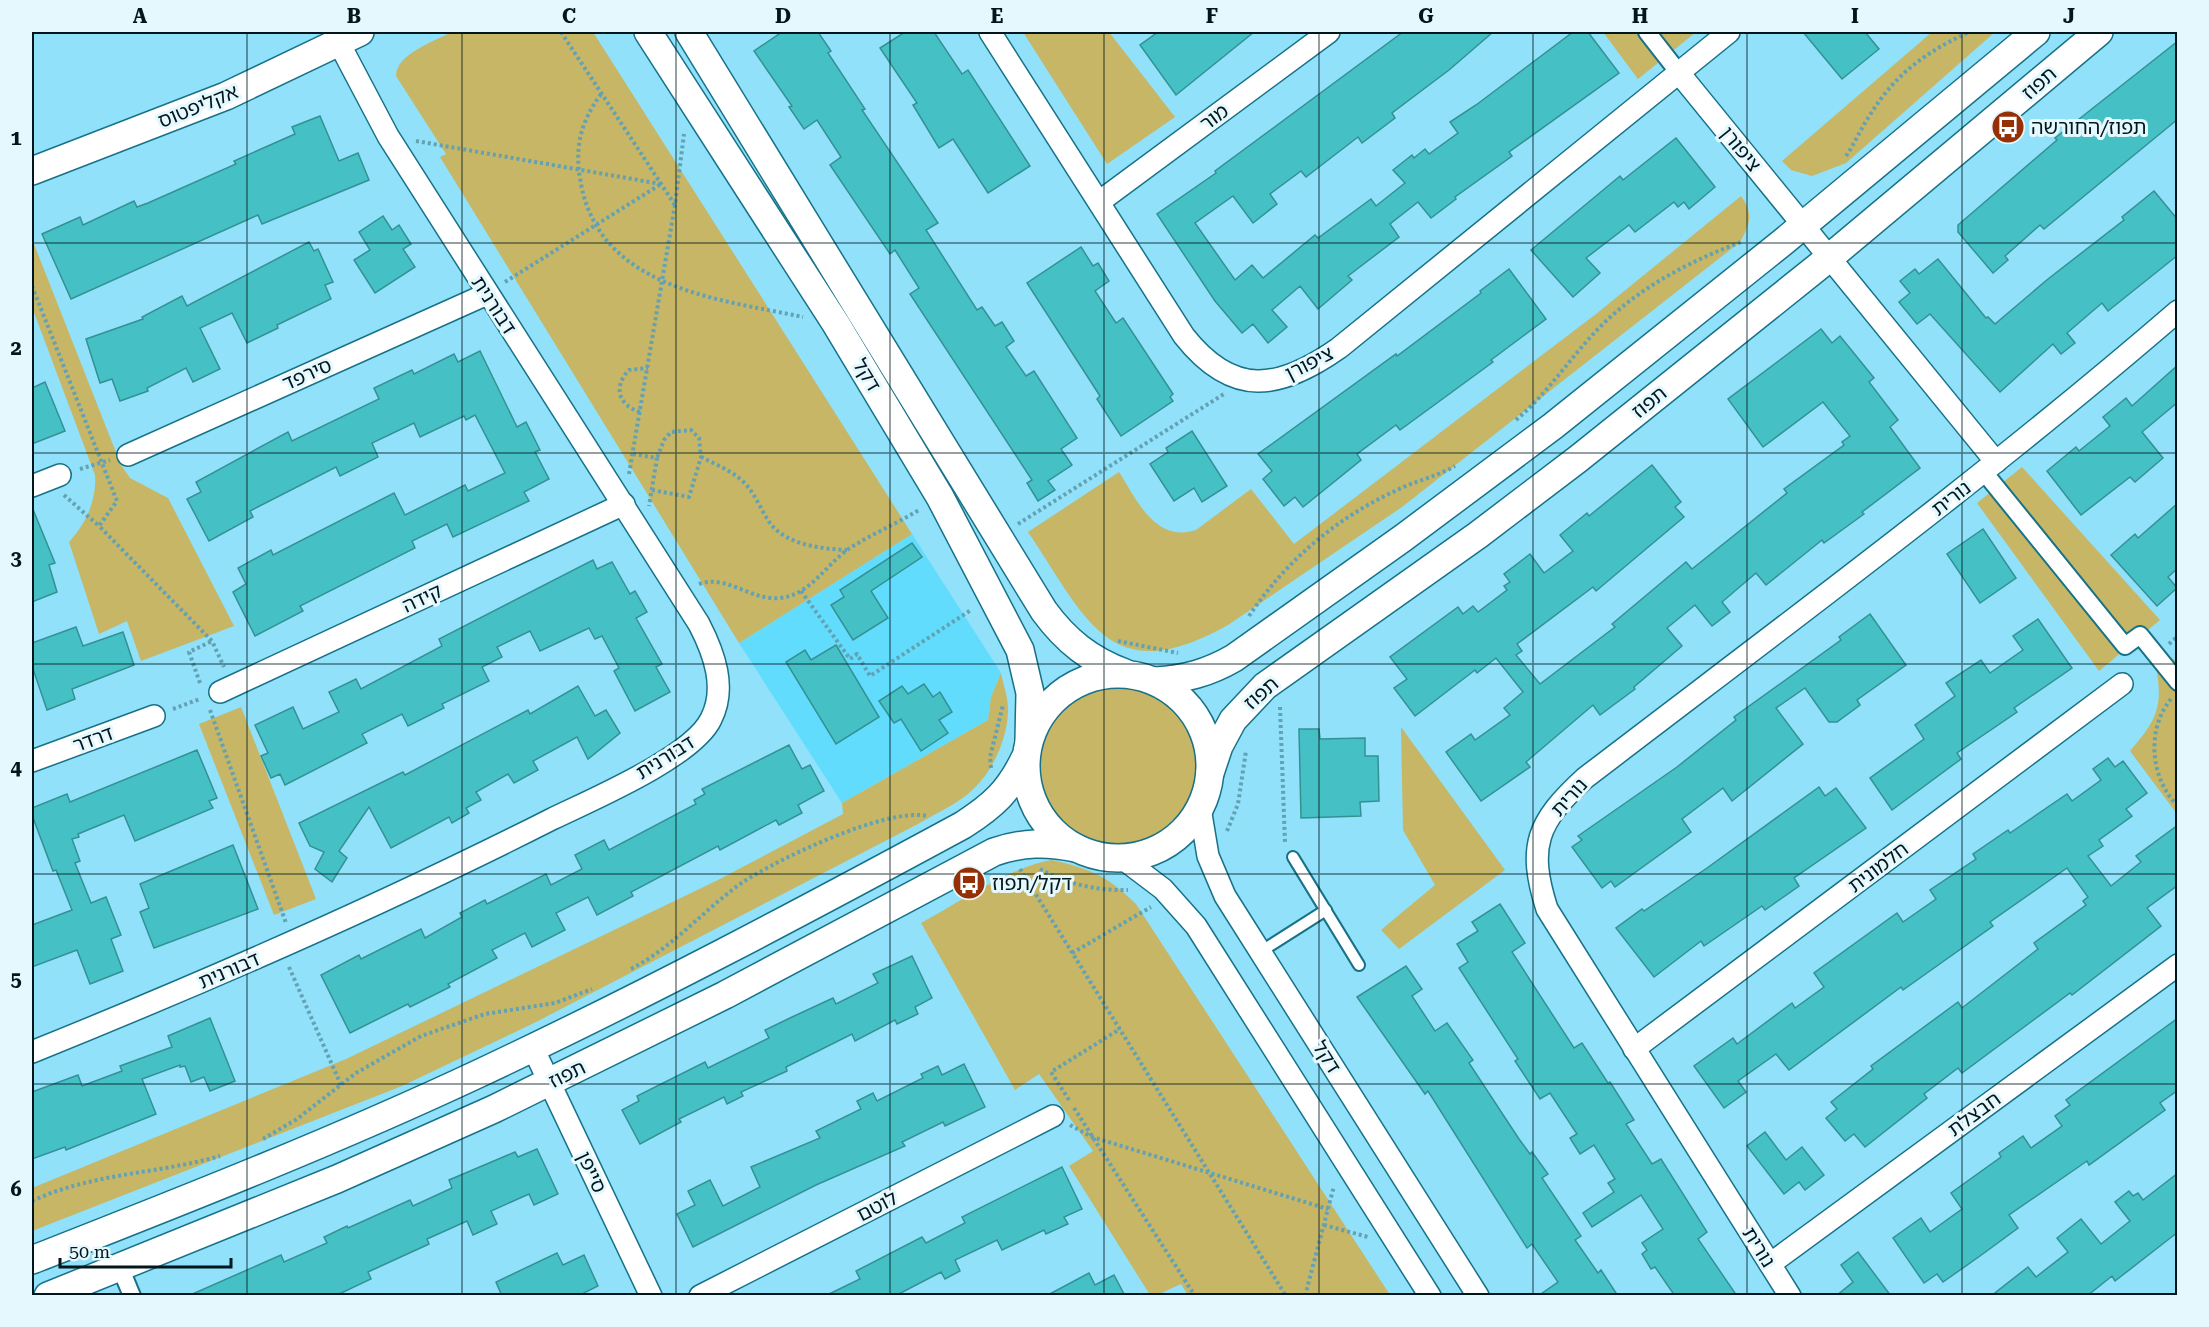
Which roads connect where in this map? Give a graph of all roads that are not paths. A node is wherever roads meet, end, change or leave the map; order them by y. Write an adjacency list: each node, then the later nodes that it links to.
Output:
1 (648, 32): 26 (street, דקל)
2 (689, 32): 20 (street, דקל)
3 (990, 32): 12 (street, ציפורן)
4 (1329, 32): 12 (street, מור)
5 (1647, 32): 10 (street)
6 (1730, 32): 10 (street, ציפורן)
7 (2036, 32): 13 (street, תפוז)
8 (2099, 32): 14 (street, תפוז)
9 (350, 37): 11 (street, אקליפטוס); 15 (street, דבורנית)
10 (1678, 73): 12 (street, ציפורן); 13 (street, ציפורן)
11 (32, 171)
12 (1098, 202)
13 (1803, 225): 14 (street); 21 (street, תפוז)
14 (1829, 258): 18 (street); 28 (street, תפוז)
15 (487, 294): 17 (street, סירפד); 19 (street, דבורנית)
16 (2178, 312): 18 (street, נורית)
17 (128, 455)
18 (1990, 467): 22 (street); 38 (street, נורית)
19 (624, 504): 24 (street, קידה); 39 (street, דבורנית)
20 (1125, 673): 21 (street); 26 (street)
21 (1155, 681): 28 (street)
22 (2178, 682)
23 (2122, 684): 38 (street, חלמונית)
24 (219, 692)
25 (154, 716): 27 (street, דרדר)
26 (1027, 749): 30 (street); 37 (street, תפוז)
27 (32, 761)
28 (1210, 773): 29 (street)
29 (1200, 808): 32 (street); 34 (street, דקל)
30 (1076, 848): 32 (street); 40 (street, תפוז)
31 (1293, 857): 33 (lane)
32 (1122, 858): 49 (street, דקל)
33 (1326, 910): 34 (lane); 35 (lane)
34 (1260, 952): 50 (street, דקל)
35 (1359, 965)
36 (2178, 965): 43 (street, חבצלת)
37 (533, 1048): 40 (street, סייפן); 42 (street, תפוז)
38 (1634, 1049): 43 (street, נורית)
39 (32, 1052)
40 (550, 1083): 44 (street, תפוז); 47 (street, סייפן)
41 (1053, 1116): 48 (street, לוטם)
42 (32, 1260)
43 (1770, 1264): 51 (street, נורית)
44 (120, 1267): 45 (street, תפוז); 46 (street)
45 (48, 1296)
46 (132, 1296)
47 (651, 1296)
48 (700, 1296)
49 (1430, 1296)
50 (1478, 1296)
51 (1790, 1296)

